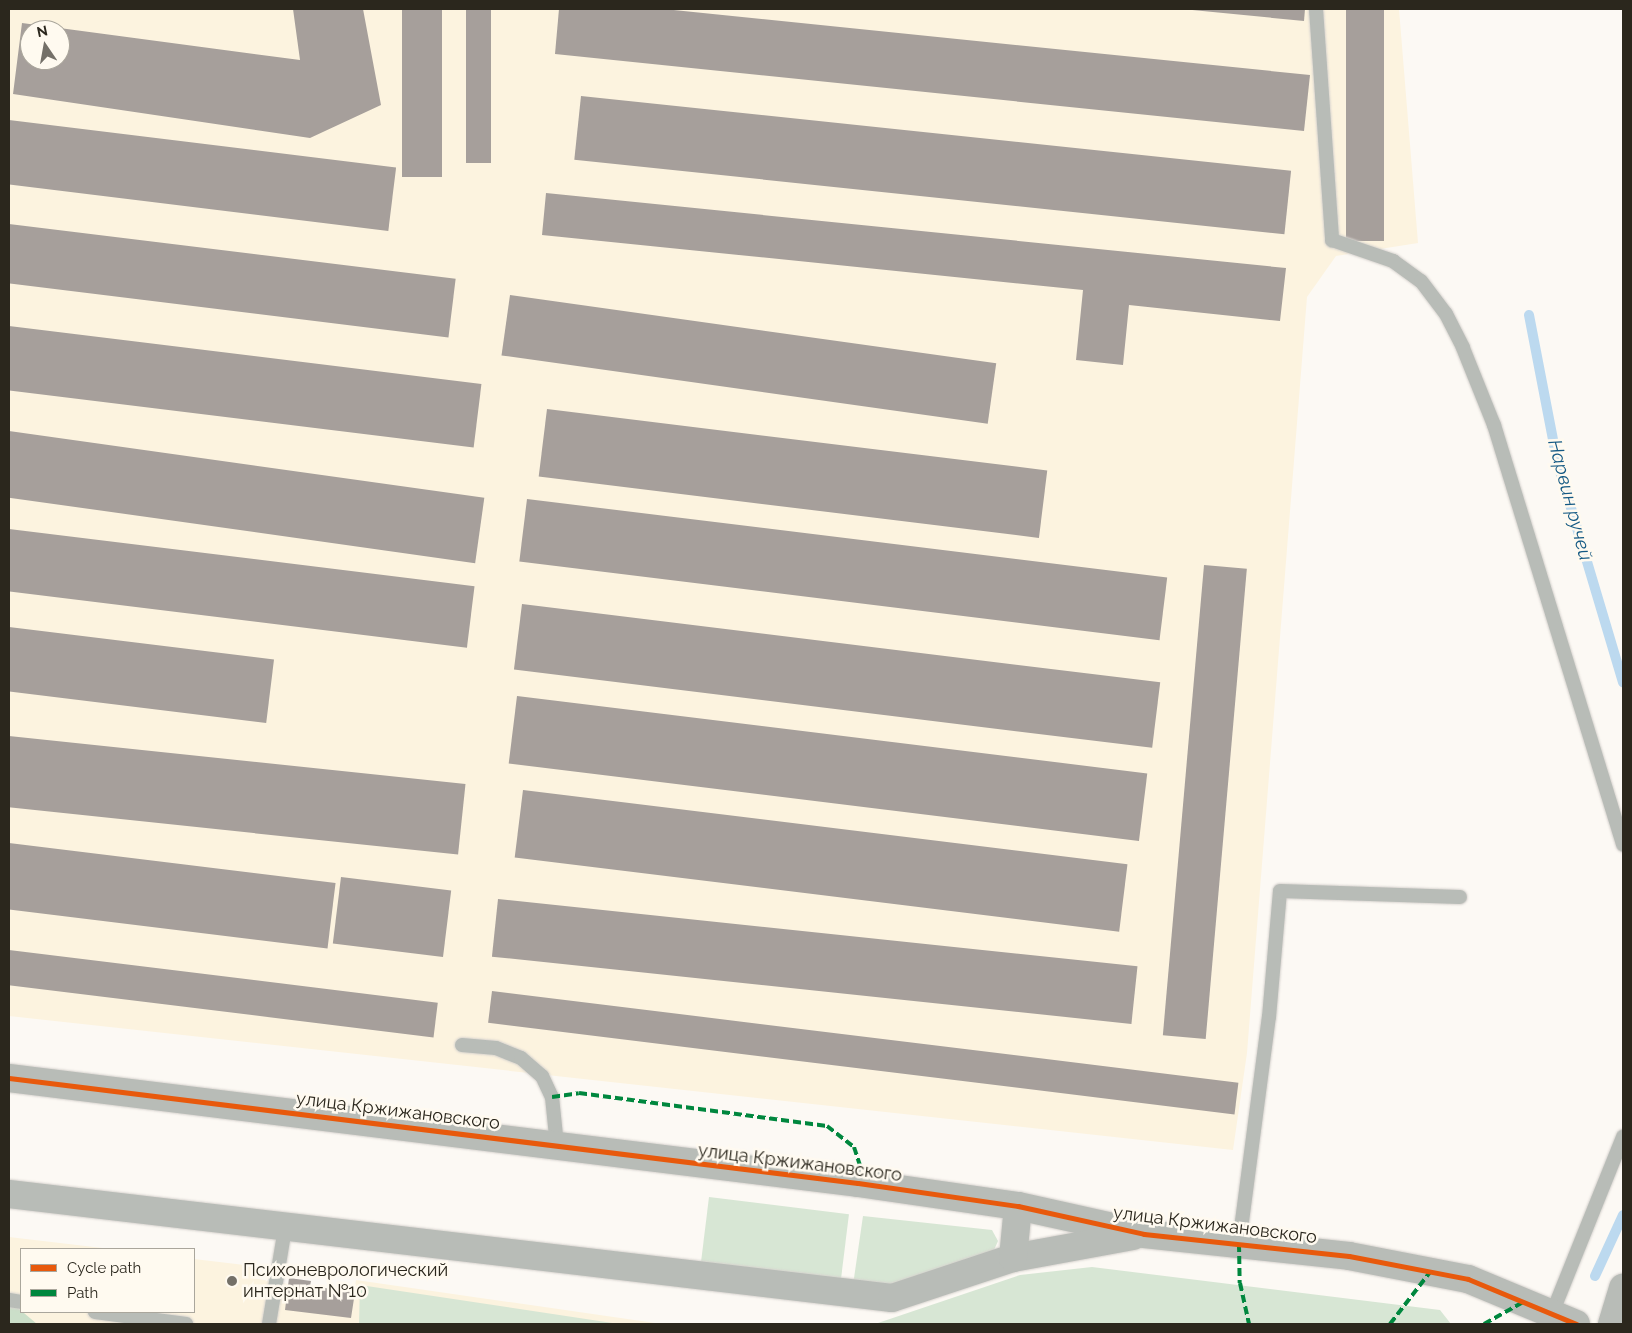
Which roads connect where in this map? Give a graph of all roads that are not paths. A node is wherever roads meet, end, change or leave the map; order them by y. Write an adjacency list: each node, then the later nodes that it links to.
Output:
1 (1316, 9): 2 (lane)
2 (1623, 845)
3 (1460, 896): 12 (lane)
4 (462, 1046): 7 (lane)
5 (9, 1078): 7 (street, улица Кржижановского)
6 (1623, 1137): 16 (lane)
7 (557, 1145): 9 (street, улица Кржижановского)
8 (9, 1194): 10 (street, улица Кржижановского)
9 (1018, 1206): 11 (street, улица Кржижановского); 13 (street)
10 (286, 1228): 13 (street, улица Кржижановского); 18 (lane)
11 (1144, 1234): 12 (street, улица Кржижановского); 13 (street, улица Кржижановского)
12 (1239, 1244): 16 (street, улица Кржижановского)
13 (1013, 1258)
14 (1622, 1294): 19 (street)
15 (102, 1313): 17 (lane)
16 (1565, 1318)
17 (186, 1324)
18 (269, 1324)
19 (1612, 1324)

